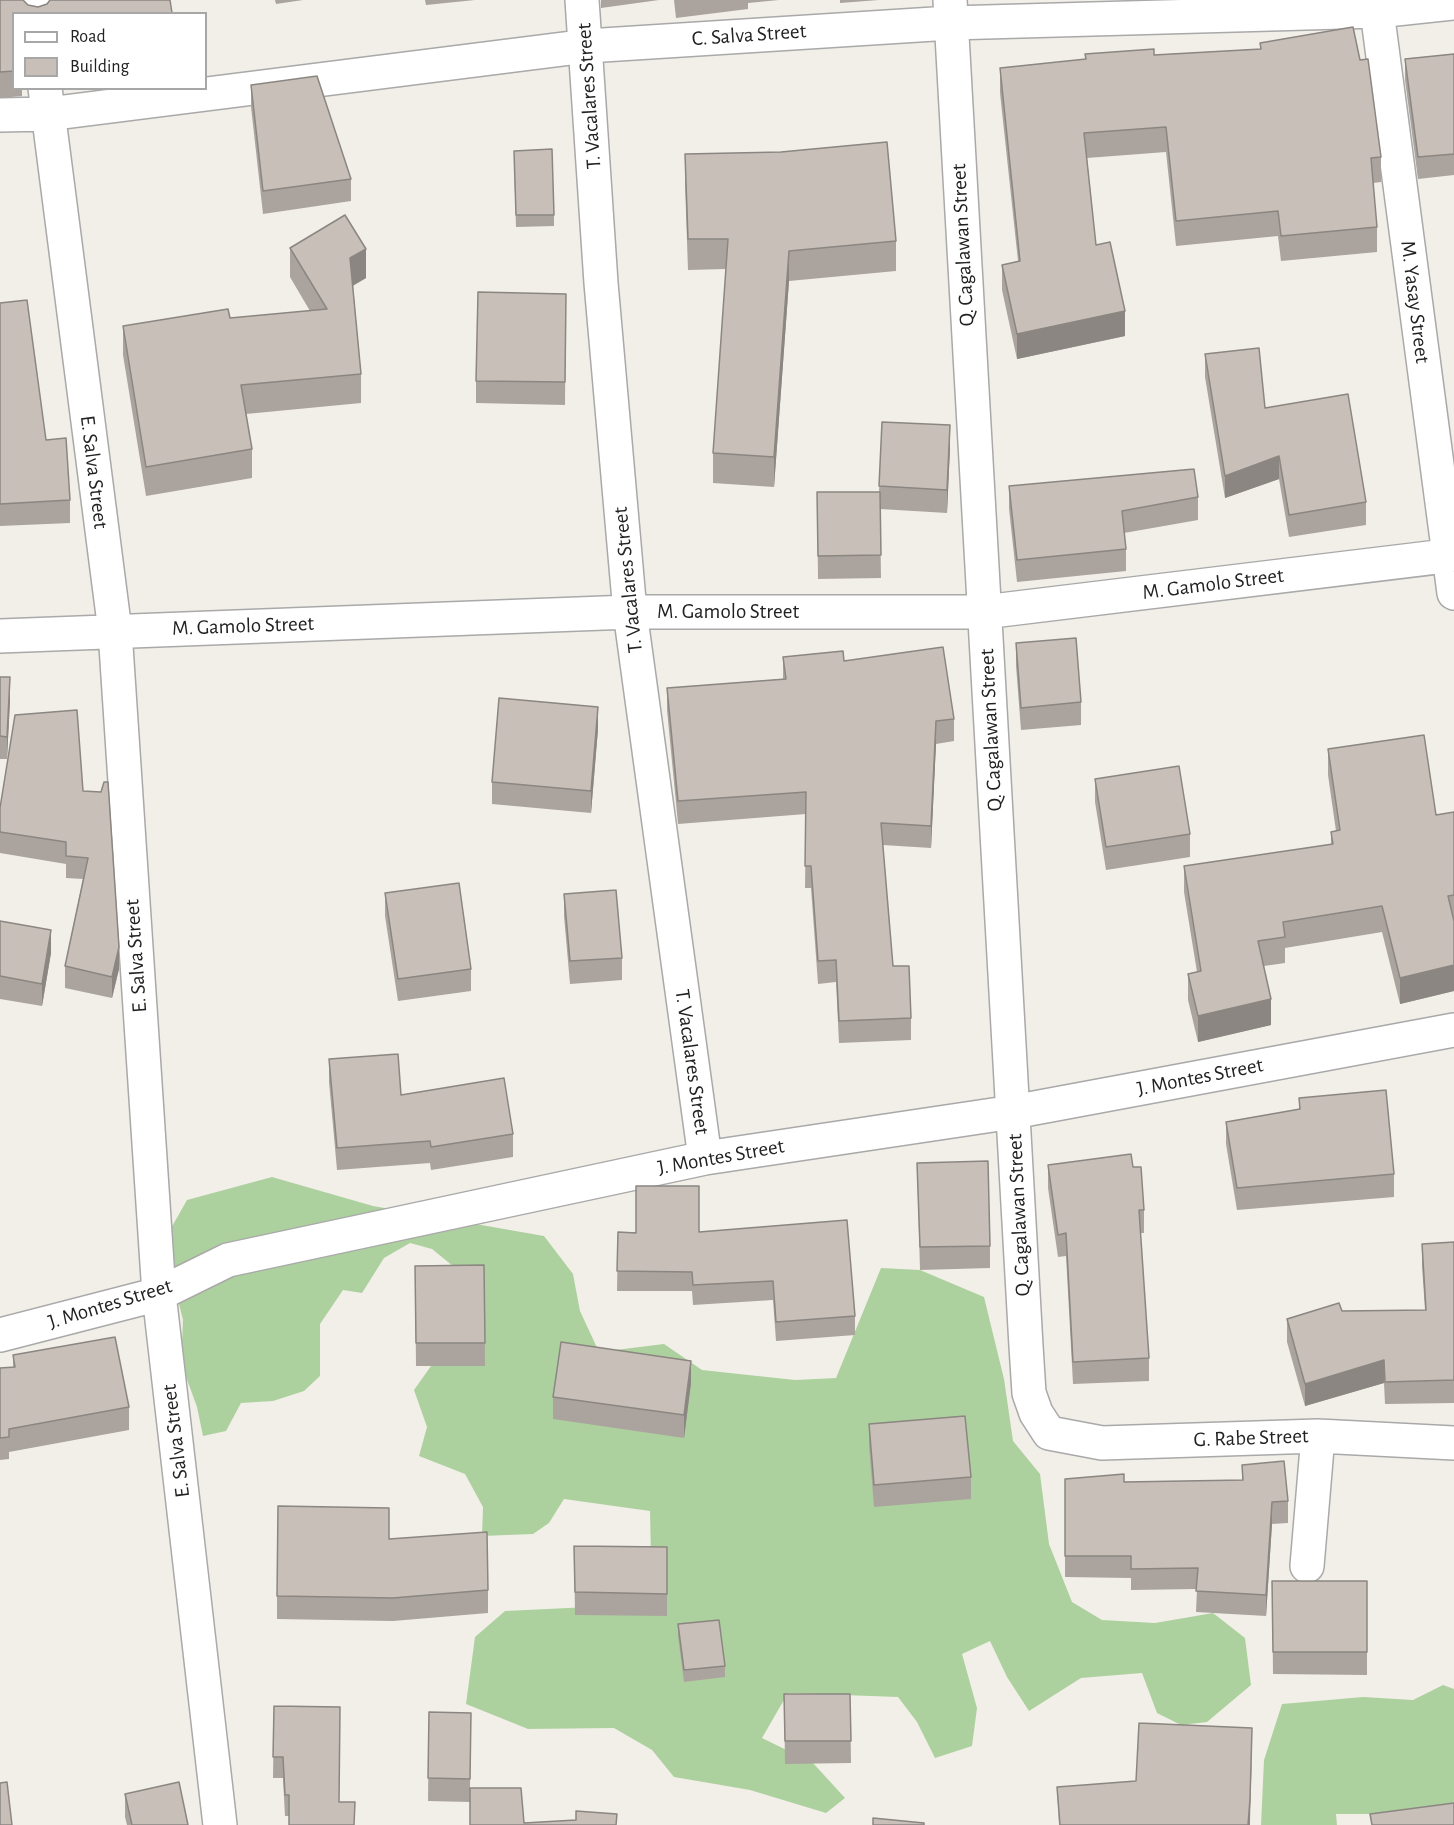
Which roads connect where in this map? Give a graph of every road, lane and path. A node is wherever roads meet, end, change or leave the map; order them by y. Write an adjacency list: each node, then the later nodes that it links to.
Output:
1 (582, 0): 5 (street, T. Vacalares Street)
2 (1454, 3): 4 (street, C. Salva Street)
3 (950, 11): 4 (street, C. Salva Street); 5 (street, C. Salva Street); 13 (street, Q. Cagalawan Street)
4 (1377, 11): 10 (street, M. Yasay Street)
5 (587, 46): 6 (street, C. Salva Street); 12 (street, T. Vacalares Street)
6 (207, 85)
7 (155, 90): 8 (street, C. Salva Street)
8 (47, 101): 9 (street, C. Salva Street); 14 (street, E. Salva Street)
9 (0, 115)
10 (1451, 555): 11 (street, M. Yasay Street); 13 (street, M. Gamolo Street)
11 (1454, 593)
12 (630, 612): 13 (street, M. Gamolo Street); 14 (street, M. Gamolo Street); 18 (street, T. Vacalares Street)
13 (984, 612): 17 (street, Q. Cagalawan Street)
14 (114, 631): 15 (street, M. Gamolo Street); 19 (street, E. Salva Street)
15 (0, 636)
16 (1454, 1030): 17 (street, J. Montes Street)
17 (1013, 1112): 18 (street, J. Montes Street); 21 (street, Q. Cagalawan Street)
18 (705, 1158): 19 (street, J. Montes Street)
19 (159, 1294): 20 (street, J. Montes Street); 25 (street, E. Salva Street)
20 (0, 1335)
21 (1049, 1432): 22 (street, G. Rabe Street)
22 (1318, 1436): 23 (street, G. Rabe Street); 24 (street)
23 (1454, 1443)
24 (1307, 1566)
25 (220, 1825)

